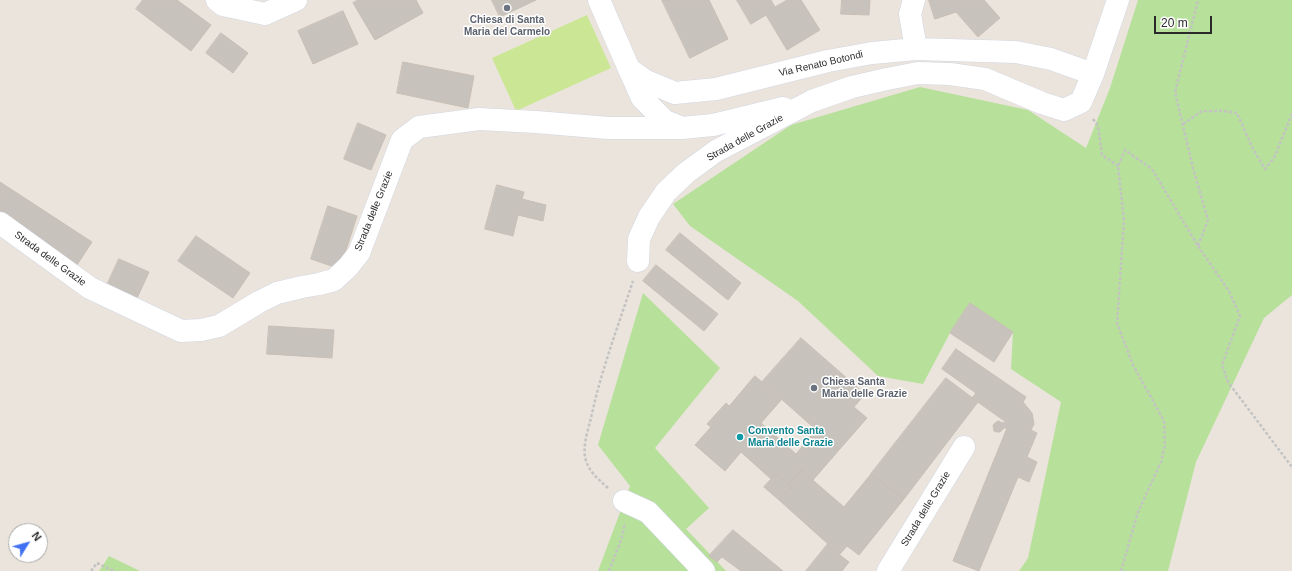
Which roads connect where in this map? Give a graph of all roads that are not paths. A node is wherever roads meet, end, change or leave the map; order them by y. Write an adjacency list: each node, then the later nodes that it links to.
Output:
1 (217, 0): 2 (street)
2 (296, 0)
3 (599, 0): 7 (street)
4 (914, 0): 6 (street)
5 (1118, 0): 8 (street)
6 (916, 49): 7 (street, Via Renato Botondi); 8 (street, Via Renato Botondi)
7 (629, 69): 10 (street, Strada delle Grazie)
8 (1093, 74): 9 (street, Strada delle Grazie)
9 (812, 101): 10 (street, Strada delle Grazie); 12 (street, Strada delle Grazie)
10 (682, 128): 11 (street, Strada delle Grazie)
11 (0, 223)
12 (638, 261)
13 (964, 447): 16 (street, Strada delle Grazie)
14 (624, 501): 15 (street)
15 (704, 571)
16 (888, 571)

